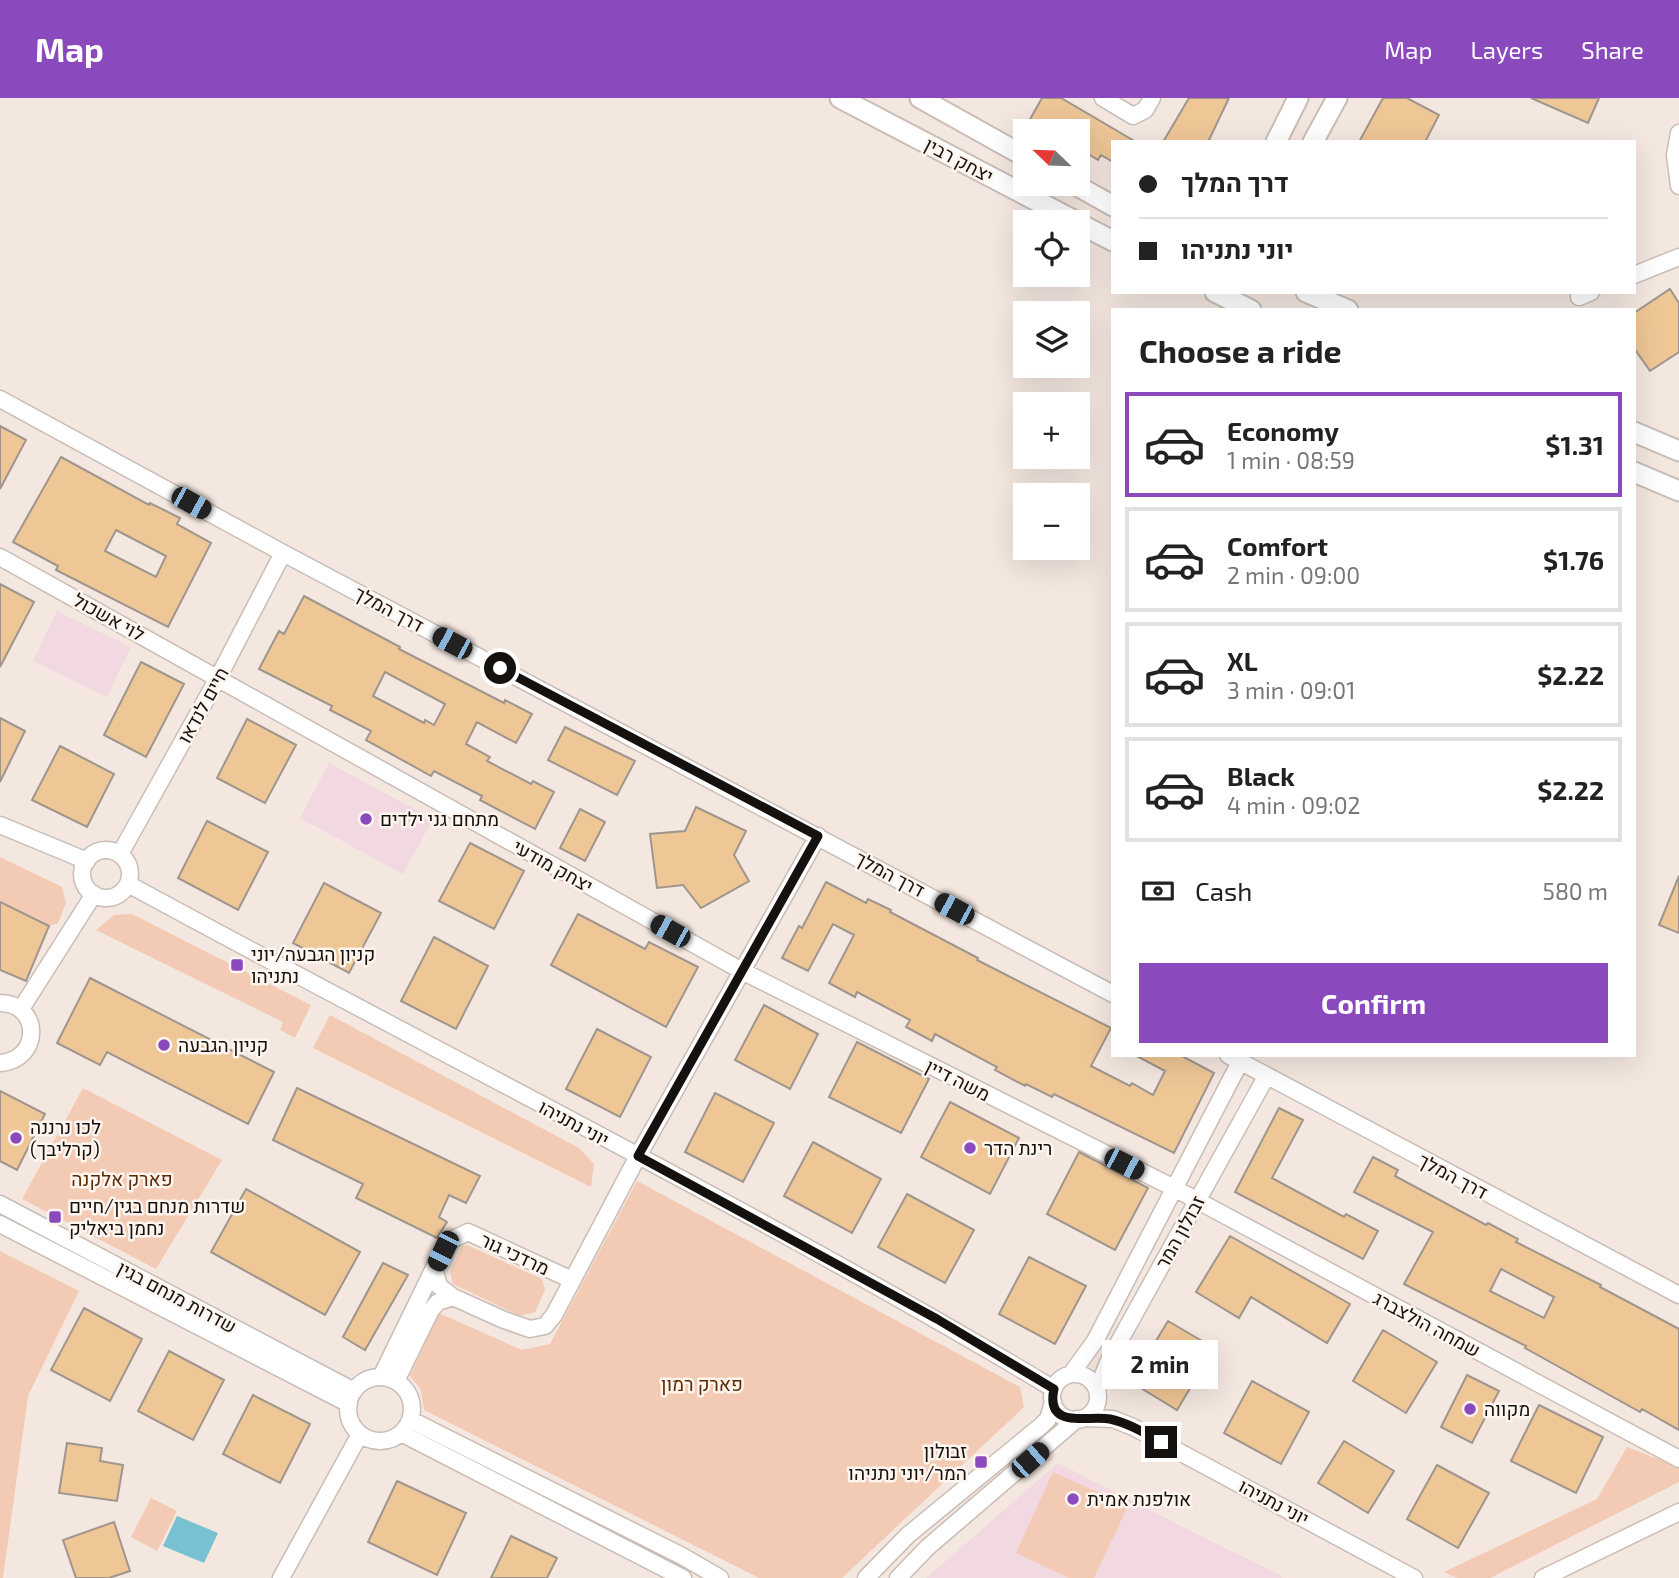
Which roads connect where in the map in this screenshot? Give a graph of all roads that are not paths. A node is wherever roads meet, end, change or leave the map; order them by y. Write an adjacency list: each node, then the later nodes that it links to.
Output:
1 (840, 98): 14 (main road, יצחק רבין)
2 (920, 98): 10 (main road, יצחק רבין)
3 (1103, 98): 6 (street)
4 (1298, 98): 8 (main road)
5 (1337, 98): 9 (main road)
6 (1149, 104)
7 (1679, 133): 11 (street)
8 (1277, 140)
9 (1314, 140)
10 (1013, 150)
11 (1679, 186)
12 (1090, 193): 13 (main road)
13 (1111, 204)
14 (1055, 210)
15 (1090, 229): 16 (main road, יצחק רבין)
16 (1111, 240)
17 (1679, 257): 18 (street)
18 (1636, 274)
19 (1222, 294): 21 (main road)
20 (1319, 296): 22 (main road)
21 (1247, 308)
22 (1344, 308)
23 (0, 399): 28 (street, דרך המלך)
24 (1636, 433): 25 (main road)
25 (1679, 451)
26 (1636, 473): 27 (main road)
27 (1679, 491)
28 (283, 553): 30 (street, חיים לנדאו); 32 (street, דרך המלך)
29 (0, 557): 30 (street, לוי אשכול)
30 (218, 678): 33 (street, חיים לנדאו); 37 (street, יצחק מודעי)
31 (0, 825): 34 (street)
32 (818, 836): 37 (street, מרדכי גור); 38 (street, דרך המלך)
33 (120, 854): 34 (street); 35 (street)
34 (87, 861): 36 (street)
35 (128, 884): 36 (street); 44 (street, יוני נתניהו)
36 (94, 894): 40 (street)
37 (742, 971): 44 (street, מרדכי גור); 45 (street, משה דיין)
38 (1111, 993)
39 (0, 1003): 40 (street)
40 (21, 1009): 42 (street)
41 (1234, 1058): 43 (street, דרך המלך); 45 (street, זבולון המר)
42 (0, 1063)
43 (1266, 1077): 46 (street, זבולון המר); 51 (street, דרך המלך)
44 (638, 1156): 50 (street, מרדכי גור); 56 (street, יוני נתניהו)
45 (1174, 1188): 46 (street, שמחה הולצברג); 53 (street, זבולון המר)
46 (1197, 1201): 55 (street, זבולון המר); 62 (street, שמחה הולצברג)
47 (0, 1204): 57 (street, שדרות מנחם בגין)
48 (0, 1224): 57 (street, שדרות מנחם בגין)
49 (434, 1268): 50 (street, מרדכי גור); 52 (street); 54 (street, מרדכי גור)
50 (572, 1280): 52 (street, מרדכי גור)
51 (1679, 1295)
52 (453, 1297): 54 (street)
53 (1071, 1374): 55 (street); 56 (street)
54 (388, 1379): 57 (street); 59 (street)
55 (1097, 1393): 58 (street); 60 (street, יוני נתניהו)
56 (1053, 1395): 58 (street); 67 (street)
57 (351, 1397): 61 (street)
58 (1080, 1419): 60 (street, יוני נתניהו); 68 (street)
59 (406, 1427): 61 (street); 65 (street); 66 (street)
60 (1133, 1427): 69 (street, יוני נתניהו)
61 (360, 1434): 64 (street)
62 (1679, 1459)
63 (1679, 1512): 70 (street)
64 (281, 1578)
65 (683, 1578)
66 (720, 1578)
67 (866, 1578)
68 (898, 1578)
69 (1414, 1578)
70 (1543, 1578)

